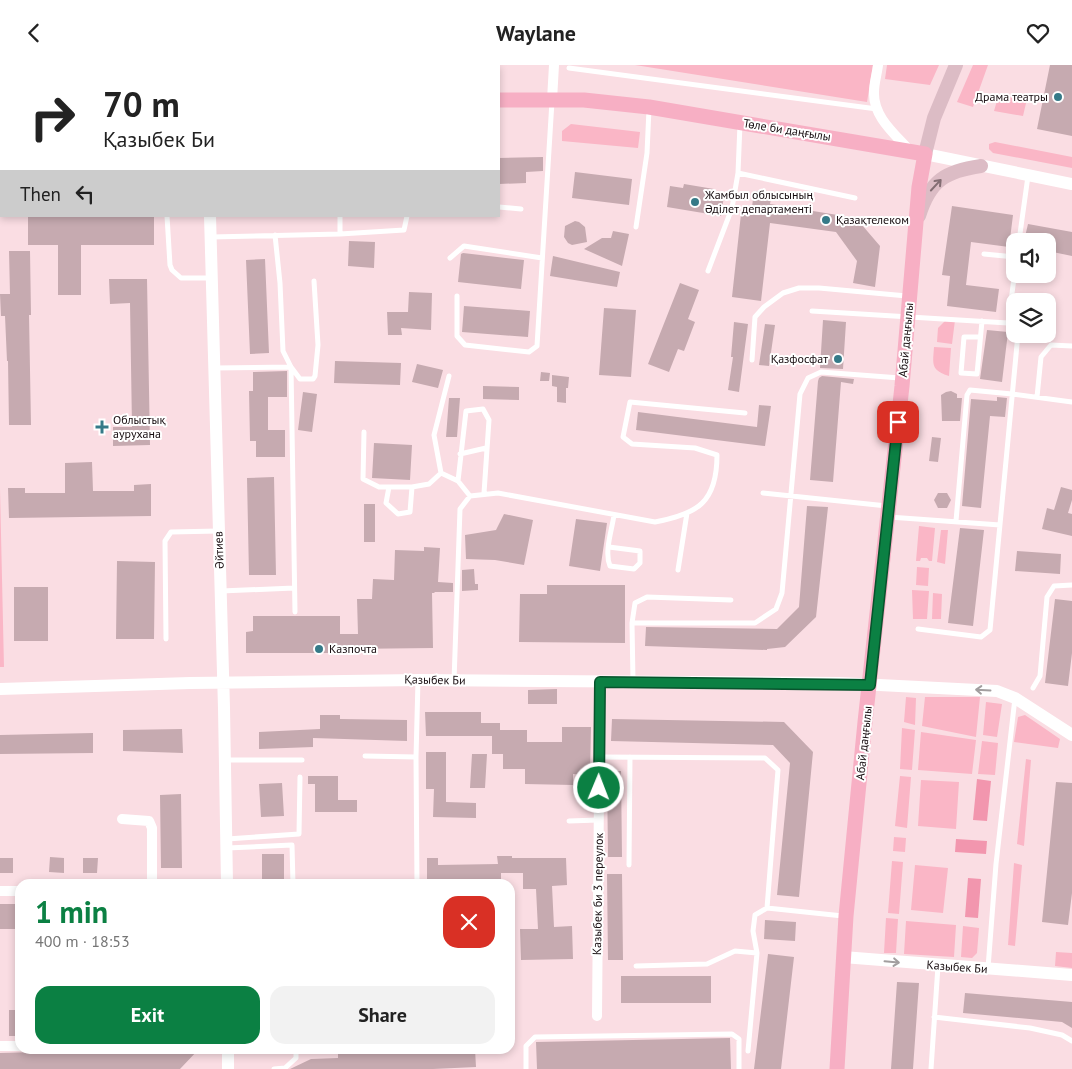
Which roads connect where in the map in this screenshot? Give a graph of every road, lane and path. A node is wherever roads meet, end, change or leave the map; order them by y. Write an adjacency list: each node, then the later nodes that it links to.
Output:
1 (554, 65): 6 (street)
2 (878, 65): 8 (street)
3 (956, 65): 11 (main road, Абай даңғылы)
4 (569, 68): 8 (lane)
5 (500, 100): 6 (main road, Төле би даңғылы)
6 (552, 100): 7 (main road, Төле би даңғылы); 31 (lane)
7 (649, 107): 9 (main road, Төле би даңғылы); 23 (lane)
8 (877, 109): 10 (street)
9 (740, 122): 10 (main road, Төле би даңғылы); 13 (lane)
10 (910, 151): 11 (main road, Төле би даңғылы)
11 (925, 154): 12 (street, Төле би даңғылы); 24 (main road, Абай даңғылы)
12 (981, 166): 14 (street, Төле би даңғылы); 24 (main road, one-way to 12)
13 (738, 173): 16 (lane); 33 (lane)
14 (1028, 176): 15 (street, Төле би даңғылы); 25 (lane)
15 (1072, 184)
16 (855, 198)
17 (500, 207): 18 (lane)
18 (521, 209)
19 (167, 217): 34 (lane)
20 (210, 217): 28 (street, Әйтиев)
21 (340, 217): 26 (lane)
22 (407, 217): 26 (lane)
23 (636, 227)
24 (916, 229): 37 (main road, Абай даңғылы)
25 (1020, 233)
26 (340, 234): 27 (lane)
27 (275, 235): 28 (lane); 46 (lane)
28 (211, 237): 34 (street, Әйтиев)
29 (984, 254): 30 (lane)
30 (1006, 256)
31 (542, 257): 32 (lane); 36 (lane)
32 (450, 259)
33 (708, 271)
34 (212, 278): 47 (street, Әйтиев)
35 (314, 281): 46 (lane)
36 (457, 296)
37 (910, 296): 39 (main road, Абай даңғылы); 45 (lane)
38 (812, 311): 39 (lane)
39 (908, 316): 40 (lane); 49 (main road, Абай даңғылы)
40 (982, 321): 41 (lane); 42 (lane)
41 (1006, 323)
42 (980, 337): 42 (lane)
43 (1017, 343): 50 (lane)
44 (1072, 346): 51 (lane)
45 (752, 360)
46 (291, 367): 47 (lane); 74 (lane)
47 (214, 368): 70 (street, Әйтиев)
48 (449, 376): 57 (lane)
49 (903, 379): 64 (lane); 65 (main road, Абай даңғылы)
50 (1012, 394): 51 (lane); 68 (lane); 69 (lane)
51 (1037, 397): 52 (lane)
52 (1072, 402)
53 (745, 413): 66 (lane)
54 (364, 432): 59 (lane)
55 (486, 448): 56 (lane); 56 (lane); 61 (lane)
56 (460, 454): 58 (lane)
57 (441, 473): 58 (lane); 60 (lane)
58 (458, 481): 63 (lane)
59 (389, 487): 60 (lane); 60 (lane)
60 (412, 487)
61 (484, 493): 63 (lane); 67 (lane)
62 (763, 493): 64 (lane)
63 (470, 496): 82 (lane)
64 (791, 497): 65 (lane); 78 (lane)
65 (889, 512): 68 (lane); 86 (main road, Абай даңғылы)
66 (687, 513): 67 (lane); 72 (lane)
67 (614, 515): 71 (lane)
68 (956, 521): 69 (lane)
69 (1000, 525): 79 (lane)
70 (219, 531): 75 (street, Әйтиев); 80 (lane)
71 (609, 547): 71 (lane)
72 (678, 569)
73 (1072, 585): 87 (lane)
74 (294, 588): 75 (lane); 77 (lane)
75 (220, 591): 83 (street, Әйтиев)
76 (732, 600): 78 (lane)
77 (295, 612)
78 (632, 623): 85 (lane)
79 (918, 629)
80 (166, 639)
81 (418, 680): 82 (street, Қазыбек Би); 83 (street, Қазыбек Би); 92 (lane)
82 (454, 681): 84 (street, Қазыбек Би)
83 (223, 682): 88 (street, Қазыбек Би); 95 (street, Әйтиев)
84 (600, 682): 85 (street, Қазыбек Би); 93 (street, Казыбек би 3 переулок)
85 (633, 682): 86 (street, Қазыбек Би)
86 (870, 685): 89 (street, one-way to 86); 110 (main road, Абай даңғылы)
87 (1033, 688)
88 (0, 689)
89 (1015, 697): 90 (street); 115 (lane)
90 (1072, 735)
91 (365, 756): 92 (lane)
92 (416, 757): 106 (lane)
93 (600, 757): 94 (lane); 99 (street, Казыбек би 3 переулок)
94 (630, 757): 102 (lane); 109 (lane)
95 (225, 760): 96 (lane); 101 (street, Әйтиев)
96 (302, 760)
97 (300, 777): 101 (lane)
98 (122, 819): 103 (street)
99 (599, 820): 100 (lane); 117 (street, Казыбек би 3 переулок)
100 (569, 821)
101 (226, 844): 104 (street, Әйтиев); 105 (lane)
102 (629, 865)
103 (152, 879)
104 (227, 879)
105 (293, 879)
106 (416, 879)
107 (0, 891): 108 (street)
108 (15, 891)
109 (767, 908): 110 (lane); 111 (lane)
110 (846, 916): 112 (main road, Абай даңғылы)
111 (757, 953): 114 (lane); 122 (lane)
112 (843, 957): 113 (street, Казыбек Би, one-way to 113); 129 (main road, Абай даңғылы)
113 (938, 965): 115 (street, Казыбек Би); 118 (lane)
114 (636, 966)
115 (988, 969): 116 (street, Казыбек Би)
116 (1071, 973)
117 (597, 1016)
118 (934, 1017): 119 (lane); 130 (lane)
119 (1072, 1041)
120 (15, 1045): 121 (street)
121 (0, 1046)
122 (748, 1051)
123 (228, 1054): 125 (street)
124 (296, 1054): 126 (lane)
125 (228, 1069)
126 (274, 1069)
127 (526, 1069): 128 (lane)
128 (739, 1069)
129 (837, 1069)
130 (930, 1069)

